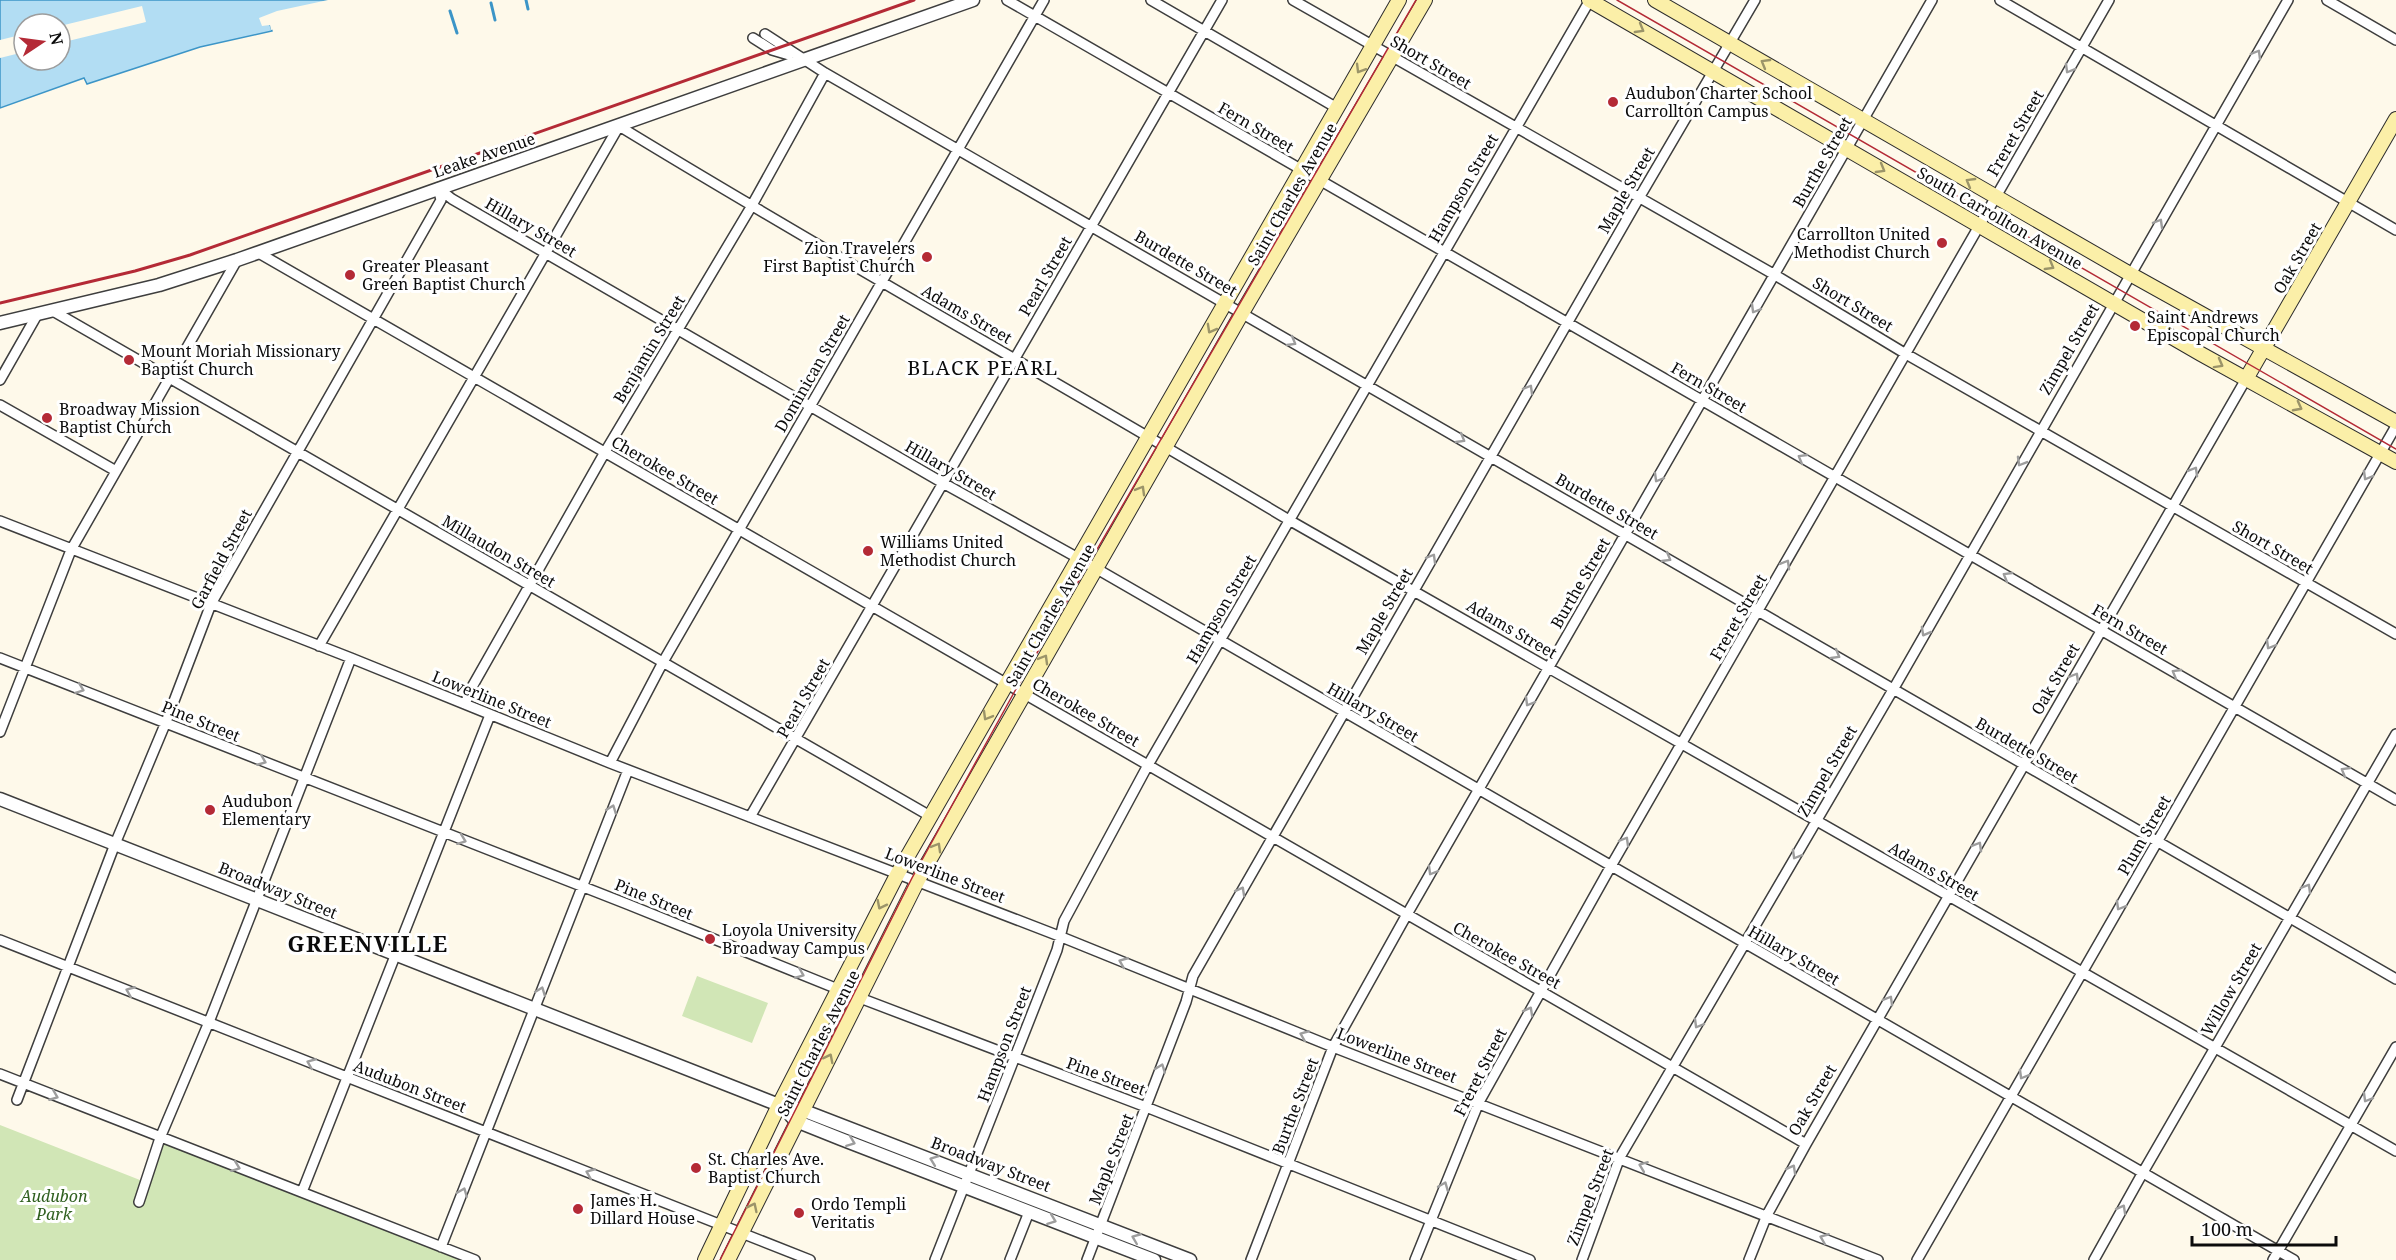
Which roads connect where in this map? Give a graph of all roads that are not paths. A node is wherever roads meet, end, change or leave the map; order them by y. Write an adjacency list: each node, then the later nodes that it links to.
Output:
1 (973, 0): 26 (street, Leake Avenue)
2 (1007, 0): 17 (street, Fern Street)
3 (1044, 0): 17 (street, Dominican Street)
4 (1151, 0): 18 (street)
5 (1222, 0): 18 (street, Pearl Street)
6 (1293, 0): 23 (street, Short Street)
7 (1400, 0): 23 (main road, Saint Charles Avenue)
8 (1425, 0): 25 (main road, Saint Charles Avenue)
9 (1589, 0): 27 (main road, South Carrollton Avenue, one-way to 27); 35 (street, Hampson Street)
10 (1655, 0): 22 (main road, South Carrollton Avenue)
11 (1755, 0): 22 (street, Maple Street)
12 (1932, 0): 32 (street, Burthe Street)
13 (2000, 0): 24 (street)
14 (2109, 0): 24 (street, Freret Street)
15 (2288, 0): 33 (street, one-way to 15)
16 (2327, 0): 21 (street)
17 (1035, 17): 29 (street, Fern Street); 37 (street, Dominican Street)
18 (1204, 31): 29 (street, Pearl Street); 30 (street)
19 (765, 34): 26 (street)
20 (753, 38): 26 (street)
21 (2396, 39)
22 (1729, 43): 27 (street, Maple Street); 32 (main road, South Carrollton Avenue, one-way to 22)
23 (1374, 46): 25 (street, Short Street); 30 (main road, Saint Charles Avenue, one-way to 30)
24 (2082, 47): 33 (street); 41 (street, Freret Street, one-way to 41)
25 (1392, 57): 35 (street, Short Street); 39 (main road, Saint Charles Avenue)
26 (802, 60): 28 (street, Burdette Street); 34 (street, Leake Avenue)
27 (1713, 71): 36 (main road, South Carrollton Avenue); 42 (street, Maple Street)
28 (825, 73): 37 (street, Burdette Street); 44 (street, Benjamin Street)
29 (1168, 93): 38 (street, Fern Street); 46 (street, Pearl Street)
30 (1337, 108): 38 (main road, Saint Charles Avenue)
31 (2396, 118): 43 (main road, Oak Street)
32 (1863, 120): 36 (street, Burthe Street); 41 (main road, South Carrollton Avenue, one-way to 32)
33 (2216, 125): 43 (street); 53 (street, one-way to 33)
34 (619, 126): 40 (street, Leake Avenue); 44 (street, Adams Street); 49 (street)
35 (1515, 128): 42 (street, Short Street); 50 (street, Hampson Street)
36 (1847, 149): 45 (main road, South Carrollton Avenue, one-way to 45); 52 (street, Burthe Street)
37 (958, 150): 46 (street, Burdette Street); 54 (street, Dominican Street)
38 (1301, 170): 39 (street, Fern Street); 56 (main road, Saint Charles Avenue)
39 (1319, 180): 50 (street, Fern Street); 58 (main road, Saint Charles Avenue)
40 (438, 188): 48 (street, Leake Avenue); 49 (street, Hillary Street); 60 (street, Garfield Street)
41 (1996, 197): 45 (street, Freret Street); 53 (main road, South Carrollton Avenue)
42 (1639, 198): 52 (street, Short Street); 62 (street, Maple Street)
43 (2348, 202): 47 (street); 64 (main road, Oak Street)
44 (751, 207): 54 (street, Adams Street); 63 (street, Benjamin Street)
45 (1980, 225): 55 (main road, South Carrollton Avenue, one-way to 55); 65 (street, Freret Street)
46 (1091, 226): 56 (street, Burdette Street); 66 (street, Pearl Street)
47 (2396, 230)
48 (257, 252): 51 (street, Leake Avenue); 60 (street, Cherokee Street)
49 (544, 252): 63 (street, Hillary Street); 67 (street)
50 (1444, 252): 62 (street, Fern Street); 71 (street, Hampson Street)
51 (237, 260): 57 (street, Leake Avenue); 68 (street)
52 (1775, 274): 65 (street, Short Street); 72 (street, Burthe Street, one-way to 72)
53 (2130, 274): 55 (street, Zimpel Street); 64 (main road, South Carrollton Avenue)
54 (882, 282): 66 (street, Adams Street); 74 (street, Dominican Street)
55 (2113, 303): 70 (main road, South Carrollton Avenue, one-way to 70); 76 (street, Zimpel Street)
56 (1225, 304): 58 (street, Burdette Street); 77 (main road, Saint Charles Avenue, one-way to 77)
57 (53, 310): 59 (street, Leake Avenue); 68 (street, Millaudon Street)
58 (1242, 313): 71 (street, Burdette Street, one-way to 71); 78 (main road, Saint Charles Avenue)
59 (37, 315): 61 (street, Leake Avenue); 69 (street)
60 (373, 319): 67 (street, Cherokee Street); 79 (street, Garfield Street)
61 (0, 323)
62 (1567, 323): 72 (street, Fern Street); 82 (street, Maple Street, one-way to 62)
63 (678, 329): 74 (street, Hillary Street); 80 (street, Benjamin Street)
64 (2264, 348): 70 (main road, Oak Street); 75 (main road, South Carrollton Avenue)
65 (1906, 354): 76 (street, Short Street); 85 (street, Freret Street)
66 (1014, 358): 77 (street, Adams Street); 86 (street, Pearl Street)
67 (473, 377): 80 (street, Cherokee Street); 88 (street)
68 (169, 378): 79 (street, Millaudon Street); 84 (street)
69 (0, 380)
70 (2246, 380): 81 (main road, South Carrollton Avenue, one-way to 81); 87 (street, Oak Street, one-way to 70)
71 (1367, 385): 82 (street, Burdette Street, one-way to 82); 89 (street, Hampson Street)
72 (1702, 400): 85 (street, Fern Street, one-way to 72); 92 (street, Burthe Street, one-way to 92)
73 (0, 405): 84 (street)
74 (810, 406): 86 (street, Hillary Street); 91 (street, Dominican Street)
75 (2396, 424): 81 (street, Plum Street)
76 (2040, 430): 87 (street, Short Street); 94 (street, Zimpel Street, one-way to 94)
77 (1149, 437): 78 (street, Adams Street); 95 (main road, Saint Charles Avenue)
78 (1166, 446): 89 (street, Adams Street); 96 (main road, Saint Charles Avenue, one-way to 78)
79 (297, 452): 88 (street, Millaudon Street); 100 (street, Garfield Street)
80 (605, 452): 91 (street, Cherokee Street); 98 (street, Benjamin Street)
81 (2380, 453): 83 (main road, South Carrollton Avenue); 97 (street, Plum Street, one-way to 97)
82 (1490, 456): 92 (street, Burdette Street); 99 (street, Maple Street, one-way to 82)
83 (2396, 462)
84 (116, 471): 93 (street)
85 (1836, 477): 94 (street, Fern Street); 102 (street, Freret Street, one-way to 85)
86 (943, 483): 95 (street, Hillary Street); 101 (street, Pearl Street)
87 (2174, 506): 97 (street, Short Street); 103 (street, Oak Street)
88 (397, 510): 98 (street, Millaudon Street); 106 (street)
89 (1289, 520): 99 (street, Adams Street); 105 (street, Hampson Street)
90 (0, 521): 93 (street, Lowerline Street)
91 (739, 530): 101 (street, Cherokee Street); 109 (street, Dominican Street)
92 (1626, 534): 102 (street, Burdette Street, one-way to 102); 110 (street, Burthe Street)
93 (71, 550): 100 (street, Lowerline Street); 111 (street)
94 (1969, 554): 103 (street, Fern Street, one-way to 94); 113 (street, Zimpel Street, one-way to 113)
95 (1078, 558): 96 (street, Hillary Street); 112 (main road, Saint Charles Avenue)
96 (1096, 569): 105 (street, Hillary Street); 114 (main road, Saint Charles Avenue, one-way to 96)
97 (2306, 583): 104 (street, Short Street); 116 (street, Plum Street, one-way to 116)
98 (529, 586): 109 (street, Millaudon Street); 115 (street, Benjamin Street)
99 (1413, 590): 110 (street, Adams Street); 117 (street, Maple Street)
100 (211, 604): 106 (street, Lowerline Street); 119 (street, Garfield Street)
101 (873, 606): 112 (street, Cherokee Street); 122 (street, Pearl Street)
102 (1759, 611): 113 (street, Burdette Street, one-way to 113); 123 (street, Freret Street)
103 (2102, 630): 116 (street, Fern Street, one-way to 103); 126 (street, Oak Street, one-way to 103)
104 (2396, 634)
105 (1220, 640): 117 (street, Hillary Street); 125 (street, Hampson Street)
106 (319, 646): 108 (street, Lowerline Street)
107 (0, 658): 111 (street, Pine Street)
108 (351, 658): 115 (street, Lowerline Street); 128 (street)
109 (663, 662): 122 (street, Millaudon Street); 124 (street, Dominican Street)
110 (1549, 667): 123 (street, Adams Street); 130 (street, Burthe Street, one-way to 130)
111 (26, 669): 119 (street, Pine Street, one-way to 119); 120 (street)
112 (1006, 683): 114 (street, Cherokee Street); 133 (main road, Saint Charles Avenue, one-way to 133)
113 (1893, 688): 126 (street, Burdette Street); 135 (street, Zimpel Street)
114 (1024, 694): 125 (street, Cherokee Street); 142 (main road, Saint Charles Avenue, one-way to 114)
115 (465, 704): 118 (street, Lowerline Street)
116 (2235, 707): 129 (street, Fern Street, one-way to 116); 138 (street, Plum Street)
117 (1343, 712): 130 (street, Hillary Street); 137 (street, Maple Street)
118 (490, 715): 124 (street, Lowerline Street); 136 (street)
119 (166, 722): 128 (street, Pine Street, one-way to 128); 139 (street, Garfield Street)
120 (0, 732)
121 (2396, 734): 129 (street, Willow Street)
122 (796, 740): 133 (street, Millaudon Street); 134 (street, Pearl Street)
123 (1683, 743): 135 (street, Adams Street); 140 (street, Freret Street, one-way to 123)
124 (610, 763): 127 (street, Lowerline Street)
125 (1148, 765): 137 (street, Cherokee Street); 148 (street, Hampson Street)
126 (2024, 766): 138 (street, Burdette Street); 144 (street, Oak Street, one-way to 126)
127 (628, 770): 134 (street, Lowerline Street); 143 (street, one-way to 127)
128 (303, 778): 136 (street, Pine Street); 145 (street)
129 (2367, 784): 132 (street, Fern Street); 147 (street, Willow Street, one-way to 129)
130 (1479, 789): 140 (street, Hillary Street); 146 (street, Burthe Street, one-way to 146)
131 (0, 799): 139 (street, Broadway Street)
132 (2396, 800)
133 (930, 816): 141 (main road, Saint Charles Avenue)
134 (750, 817): 141 (street, Lowerline Street)
135 (1816, 820): 144 (street, Adams Street); 150 (street, Zimpel Street, one-way to 150)
136 (443, 833): 143 (street, Pine Street, one-way to 143); 151 (street)
137 (1272, 837): 146 (street, Cherokee Street); 155 (street, Maple Street, one-way to 137)
138 (2157, 842): 147 (street, Burdette Street); 153 (street, Plum Street, one-way to 153)
139 (115, 844): 145 (street, Broadway Street); 152 (street, Garfield Street)
140 (1611, 866): 150 (street, Hillary Street); 157 (street, Freret Street)
141 (898, 873): 142 (street, Lowerline Street); 156 (main road, Saint Charles Avenue, one-way to 156)
142 (918, 880): 148 (street, Lowerline Street); 158 (main road, Saint Charles Avenue)
143 (582, 887): 156 (street, Pine Street, one-way to 156); 159 (street, one-way to 143)
144 (1949, 897): 153 (street, Adams Street); 160 (street, Oak Street, one-way to 144)
145 (257, 899): 151 (street, Broadway Street); 161 (street)
146 (1406, 916): 157 (street, Cherokee Street); 162 (street, Burthe Street)
147 (2290, 918): 154 (street, Burdette Street); 164 (street, Willow Street)
148 (1059, 936): 155 (street, Lowerline Street, one-way to 148); 165 (street, Hampson Street)
149 (0, 940): 152 (street, Audubon Street)
150 (1744, 944): 160 (street, Hillary Street); 166 (street, Zimpel Street, one-way to 166)
151 (395, 955): 159 (street, Broadway Street); 168 (street)
152 (68, 966): 161 (street, Audubon Street, one-way to 152); 169 (street, Garfield Street)
153 (2082, 972): 164 (street, Adams Street); 170 (street, Plum Street, one-way to 170)
154 (2396, 979)
155 (1188, 989): 162 (street, Lowerline Street, one-way to 155); 174 (street, Maple Street, one-way to 155)
156 (838, 990): 158 (street, Pine Street); 173 (main road, Saint Charles Avenue)
157 (1540, 990): 166 (street, Cherokee Street); 172 (street, Freret Street, one-way to 157)
158 (860, 998): 165 (street, Pine Street); 175 (main road, Saint Charles Avenue, one-way to 158)
159 (534, 1009): 173 (street, Broadway Street); 177 (street)
160 (1878, 1020): 170 (street, Hillary Street); 179 (street, Oak Street)
161 (209, 1022): 168 (street, Audubon Street, one-way to 161); 178 (street)
162 (1334, 1047): 172 (street, Lowerline Street); 182 (street, Burthe Street)
163 (2396, 1047): 176 (street, one-way to 176)
164 (2215, 1048): 176 (street, Adams Street); 184 (street, Willow Street)
165 (1015, 1058): 174 (street, Pine Street); 183 (street, Hampson Street)
166 (1673, 1067): 179 (street, Cherokee Street); 181 (street, Zimpel Street)
167 (0, 1074): 169 (street)
168 (348, 1078): 177 (street, Audubon Street); 186 (street)
169 (23, 1083): 171 (street, Garfield Street); 178 (street, one-way to 178)
170 (2010, 1097): 184 (street, Hillary Street); 212 (street, Plum Street)
171 (16, 1100)
172 (1479, 1102): 181 (street, Lowerline Street); 190 (street, Freret Street, one-way to 172)
173 (779, 1105): 175 (street, Broadway Street); 192 (main road, Saint Charles Avenue)
174 (1146, 1107): 182 (street, Pine Street); 191 (street, Maple Street)
175 (799, 1115): 183 (street, Broadway Street, one-way to 175); 185 (street, Broadway Street, one-way to 185); 193 (main road, Saint Charles Avenue, one-way to 175)
176 (2351, 1125): 180 (street, Adams Street); 196 (street)
177 (487, 1132): 192 (street, Audubon Street, one-way to 177); 195 (street, one-way to 177)
178 (160, 1137): 186 (street, one-way to 186); 187 (street)
179 (1806, 1144): 189 (street, Oak Street, one-way to 179)
180 (2396, 1151)
181 (1620, 1157): 189 (street, Lowerline Street, one-way to 181); 209 (street, Zimpel Street)
182 (1288, 1164): 190 (street, Pine Street); 206 (street, Burthe Street)
183 (969, 1173): 185 (street, Hampson Street); 191 (street, Broadway Street)
184 (2142, 1174): 196 (street, Hillary Street); 213 (street, Willow Street, one-way to 184)
185 (964, 1186): 188 (street, Broadway Street); 201 (street, Hampson Street)
186 (302, 1192): 195 (street)
187 (139, 1202)
188 (1029, 1212): 194 (street, Broadway Street, one-way to 194); 202 (street)
189 (1767, 1215): 210 (street, Oak Street); 211 (street, Lowerline Street, one-way to 189)
190 (1430, 1221): 207 (street, Freret Street); 208 (street, Pine Street)
191 (1101, 1224): 194 (street, Maple Street); 205 (street, Broadway Street, one-way to 191)
192 (723, 1227): 193 (street, Audubon Street); 198 (main road, Saint Charles Avenue)
193 (740, 1234): 199 (main road, Saint Charles Avenue); 200 (street, Audubon Street)
194 (1096, 1238): 203 (street, Maple Street); 204 (street, Broadway Street)
195 (441, 1246): 197 (street)
196 (2278, 1251): 214 (street); 215 (street, Hillary Street)
197 (475, 1260)
198 (705, 1260)
199 (728, 1260)
200 (810, 1260)
201 (935, 1260)
202 (1010, 1260)
203 (1087, 1260)
204 (1154, 1260)
205 (1190, 1260)
206 (1251, 1260)
207 (1415, 1260)
208 (1530, 1260)
209 (1582, 1260)
210 (1749, 1260)
211 (1878, 1260)
212 (1917, 1260)
213 (2094, 1260)
214 (2273, 1260)
215 (2294, 1260)

